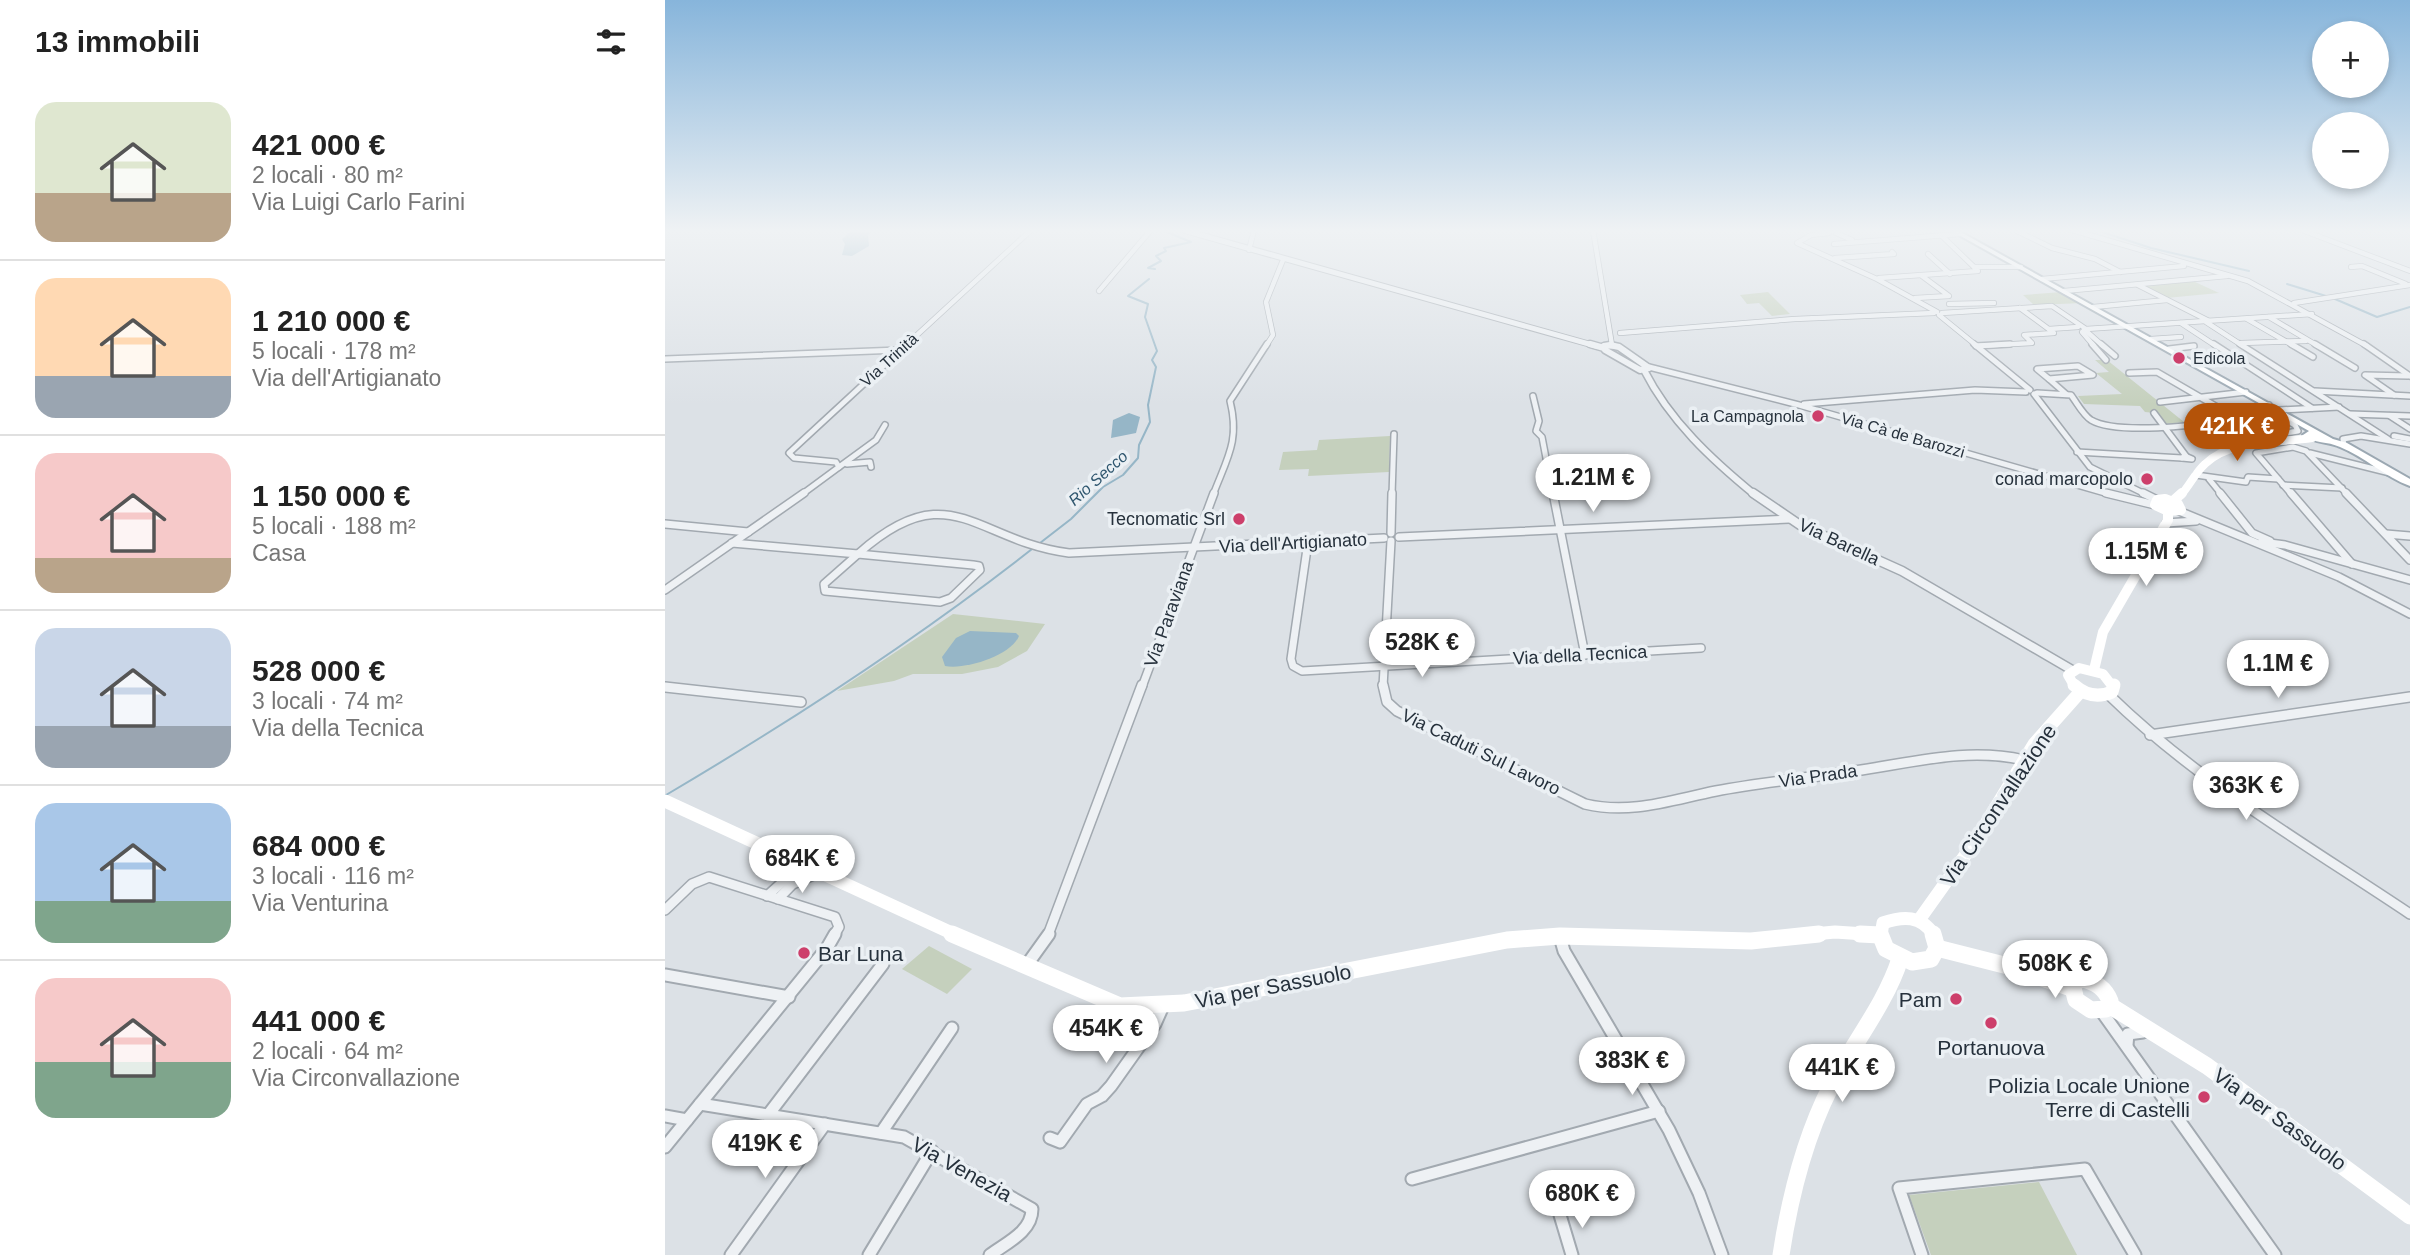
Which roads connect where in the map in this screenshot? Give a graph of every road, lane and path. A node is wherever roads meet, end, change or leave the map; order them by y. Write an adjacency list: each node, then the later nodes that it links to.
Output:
1 (967, 289): 42 (street, Via Trinità)
2 (1271, 289): 110 (street, Via Paraviana)
3 (1387, 289): 40 (street)
4 (1603, 289): 37 (street)
5 (1895, 289): 13 (street)
6 (1939, 289): 13 (street)
7 (2058, 289): 12 (main road)
8 (2100, 289): 12 (street)
9 (2144, 289): 14 (street)
10 (2263, 289): 17 (street)
11 (2379, 289): 17 (street)
12 (2064, 292): 19 (main road)
13 (1913, 298): 22 (street)
14 (2167, 300): 19 (street); 26 (street)
15 (1978, 303): 16 (street); 18 (street); 21 (street)
16 (1994, 303)
17 (2293, 303): 23 (street)
18 (1949, 304)
19 (2092, 307): 28 (main road)
20 (2019, 308): 21 (street); 29 (street); 30 (street)
21 (1987, 310): 22 (street)
22 (1938, 313): 31 (street); 38 (street)
23 (2312, 314): 24 (street); 50 (street)
24 (2268, 317): 25 (street); 34 (street)
25 (2246, 318): 26 (street); 35 (street)
26 (2207, 321): 27 (street); 36 (street)
27 (2181, 323): 28 (street); 64 (street)
28 (2127, 326): 29 (street); 33 (main road)
29 (2081, 328): 30 (street); 43 (street); 46 (street)
30 (2049, 329): 38 (street)
31 (1621, 333)
32 (2181, 337): 33 (street)
33 (2151, 339): 41 (main road)
34 (2309, 341): 35 (street); 47 (street)
35 (2286, 342): 36 (street); 44 (street)
36 (2240, 343): 52 (street)
37 (1612, 345): 40 (street); 48 (street)
38 (1976, 346): 53 (street)
39 (2194, 346): 41 (street)
40 (1604, 348): 48 (street)
41 (2169, 349): 54 (main road)
42 (899, 350): 45 (street); 84 (street, Via Trinità)
43 (2115, 356)
44 (2313, 357)
45 (665, 359)
46 (2106, 360)
47 (2355, 368)
48 (1646, 369): 61 (street, Via Cà de Barozzi); 97 (street, Via Barella)
49 (2129, 373): 59 (street)
50 (2410, 376): 56 (street)
51 (2048, 380): 51 (street); 55 (street)
52 (2314, 391): 56 (street); 63 (street)
53 (2032, 392): 55 (street); 61 (street); 80 (street)
54 (2246, 392): 59 (street); 62 (main road)
55 (2066, 394): 72 (street)
56 (2394, 395): 58 (street)
57 (1533, 396): 101 (street)
58 (2410, 396)
59 (2200, 398): 60 (street); 70 (street)
60 (2160, 402)
61 (1799, 405): 94 (street, Via Cà de Barozzi)
62 (2269, 405): 65 (main road); 70 (street)
63 (2339, 407): 64 (street); 67 (street)
64 (2312, 408): 65 (street)
65 (2279, 410): 76 (main road)
66 (2154, 413): 72 (street)
67 (2349, 414): 68 (street); 74 (street)
68 (2389, 415): 69 (street); 73 (street)
69 (2410, 416)
70 (2238, 420): 72 (street)
71 (885, 425): 84 (street)
72 (2163, 426): 82 (street)
73 (2410, 429)
74 (2376, 431): 77 (street); 78 (street)
75 (1394, 435): 105 (street, Via Caduti Sul Lavoro)
76 (2313, 435): 79 (main road); 83 (main road)
77 (2388, 439): 78 (street); 79 (street)
78 (2410, 441)
79 (2345, 442): 86 (main road)
80 (2077, 452): 82 (street); 92 (street)
81 (2309, 453): 86 (street); 88 (street); 93 (street)
82 (2187, 458): 83 (street)
83 (2204, 464): 87 (main road)
84 (841, 466): 85 (street, Via Trinità); 102 (street)
85 (871, 467)
86 (2396, 474): 90 (main road)
87 (2196, 475): 89 (street); 96 (main road)
88 (2278, 478): 89 (street); 91 (street)
89 (2209, 479): 108 (street)
90 (2410, 483)
91 (2283, 485): 93 (street); 113 (street)
92 (2126, 486): 94 (street); 95 (street)
93 (2343, 488): 103 (street)
94 (2119, 497): 95 (street, Via Cà de Barozzi)
95 (2156, 502): 96 (main road)
96 (2173, 508): 98 (street); 99 (main road)
97 (1789, 519): 101 (street, Via dell'Artigianato); 120 (street, Via Barella)
98 (2205, 522): 99 (street); 107 (street)
99 (2166, 523): 121 (main road)
100 (665, 524): 102 (street)
101 (1560, 530): 105 (street, Via dell'Artigianato); 118 (street)
102 (749, 532): 109 (street)
103 (2386, 534): 104 (street); 112 (street)
104 (2410, 536)
105 (1391, 537): 106 (street, Via dell'Artigianato); 119 (street, Via Caduti Sul Lavoro)
106 (1308, 542): 110 (street, Via dell'Artigianato); 119 (street, Via della Tecnica)
107 (2257, 542): 108 (street); 116 (street)
108 (2274, 543): 113 (street)
109 (732, 544): 111 (street); 115 (street)
110 (1193, 548): 111 (street, Via dell'Artigianato); 142 (street, Via Paraviana)
111 (859, 555): 111 (street)
112 (2410, 560)
113 (2352, 564): 114 (street)
114 (2410, 580)
115 (665, 590)
116 (2410, 614)
117 (1701, 648): 118 (street, Via della Tecnica)
118 (1585, 655): 119 (street, Via della Tecnica)
119 (1385, 667): 130 (street, Via Caduti Sul Lavoro)
120 (2071, 670): 121 (main road); 123 (main road)
121 (2094, 670): 124 (main road)
122 (665, 687): 126 (street)
123 (2081, 691): 124 (main road); 128 (main road, Via Circonvallazione)
124 (2109, 695): 127 (street)
125 (2410, 698): 127 (street)
126 (801, 702)
127 (2150, 734): 135 (street)
128 (2025, 761): 130 (street, Via Prada); 136 (main road, Via Circonvallazione)
129 (665, 801): 131 (main road, Via per Sassuolo)
130 (1611, 811)
131 (805, 867): 132 (street); 132 (street); 142 (main road, Via per Sassuolo)
132 (788, 882): 133 (street)
133 (772, 897): 134 (street); 145 (street)
134 (665, 910)
135 (2410, 914)
136 (1919, 920): 137 (main road); 139 (main road)
137 (1880, 935): 138 (main road, Via per Sassuolo); 140 (main road)
138 (1560, 936): 146 (main road, Via per Sassuolo); 152 (street)
139 (1937, 947): 140 (main road); 144 (main road)
140 (1900, 960): 169 (main road)
141 (883, 964): 153 (street)
142 (1024, 967): 146 (main road, Via per Sassuolo)
143 (665, 975): 145 (street)
144 (2071, 988): 147 (main road); 147 (main road)
145 (789, 997): 151 (street)
146 (1163, 1006): 158 (street)
147 (2106, 1008): 149 (street); 150 (main road, Via per Sassuolo)
148 (952, 1028): 157 (street)
149 (2127, 1045): 150 (street); 172 (street)
150 (2193, 1056): 163 (main road, Via per Sassuolo)
151 (700, 1104): 153 (street, Via Venezia); 155 (street)
152 (1658, 1111): 161 (street); 168 (street)
153 (768, 1115): 156 (street, Via Venezia)
154 (665, 1116): 155 (street)
155 (687, 1120): 159 (street)
156 (825, 1124): 157 (street, Via Venezia); 164 (street)
157 (881, 1133): 160 (street, Via Venezia)
158 (1050, 1138)
159 (665, 1147)
160 (932, 1151): 165 (street); 166 (street, Via Venezia)
161 (1412, 1179)
162 (1560, 1215): 167 (street)
163 (2410, 1216)
164 (731, 1255)
165 (869, 1255)
166 (990, 1255)
167 (1572, 1255)
168 (1722, 1255)
169 (1781, 1255)
170 (1922, 1255): 171 (street)
171 (2135, 1255)
172 (2275, 1255)

